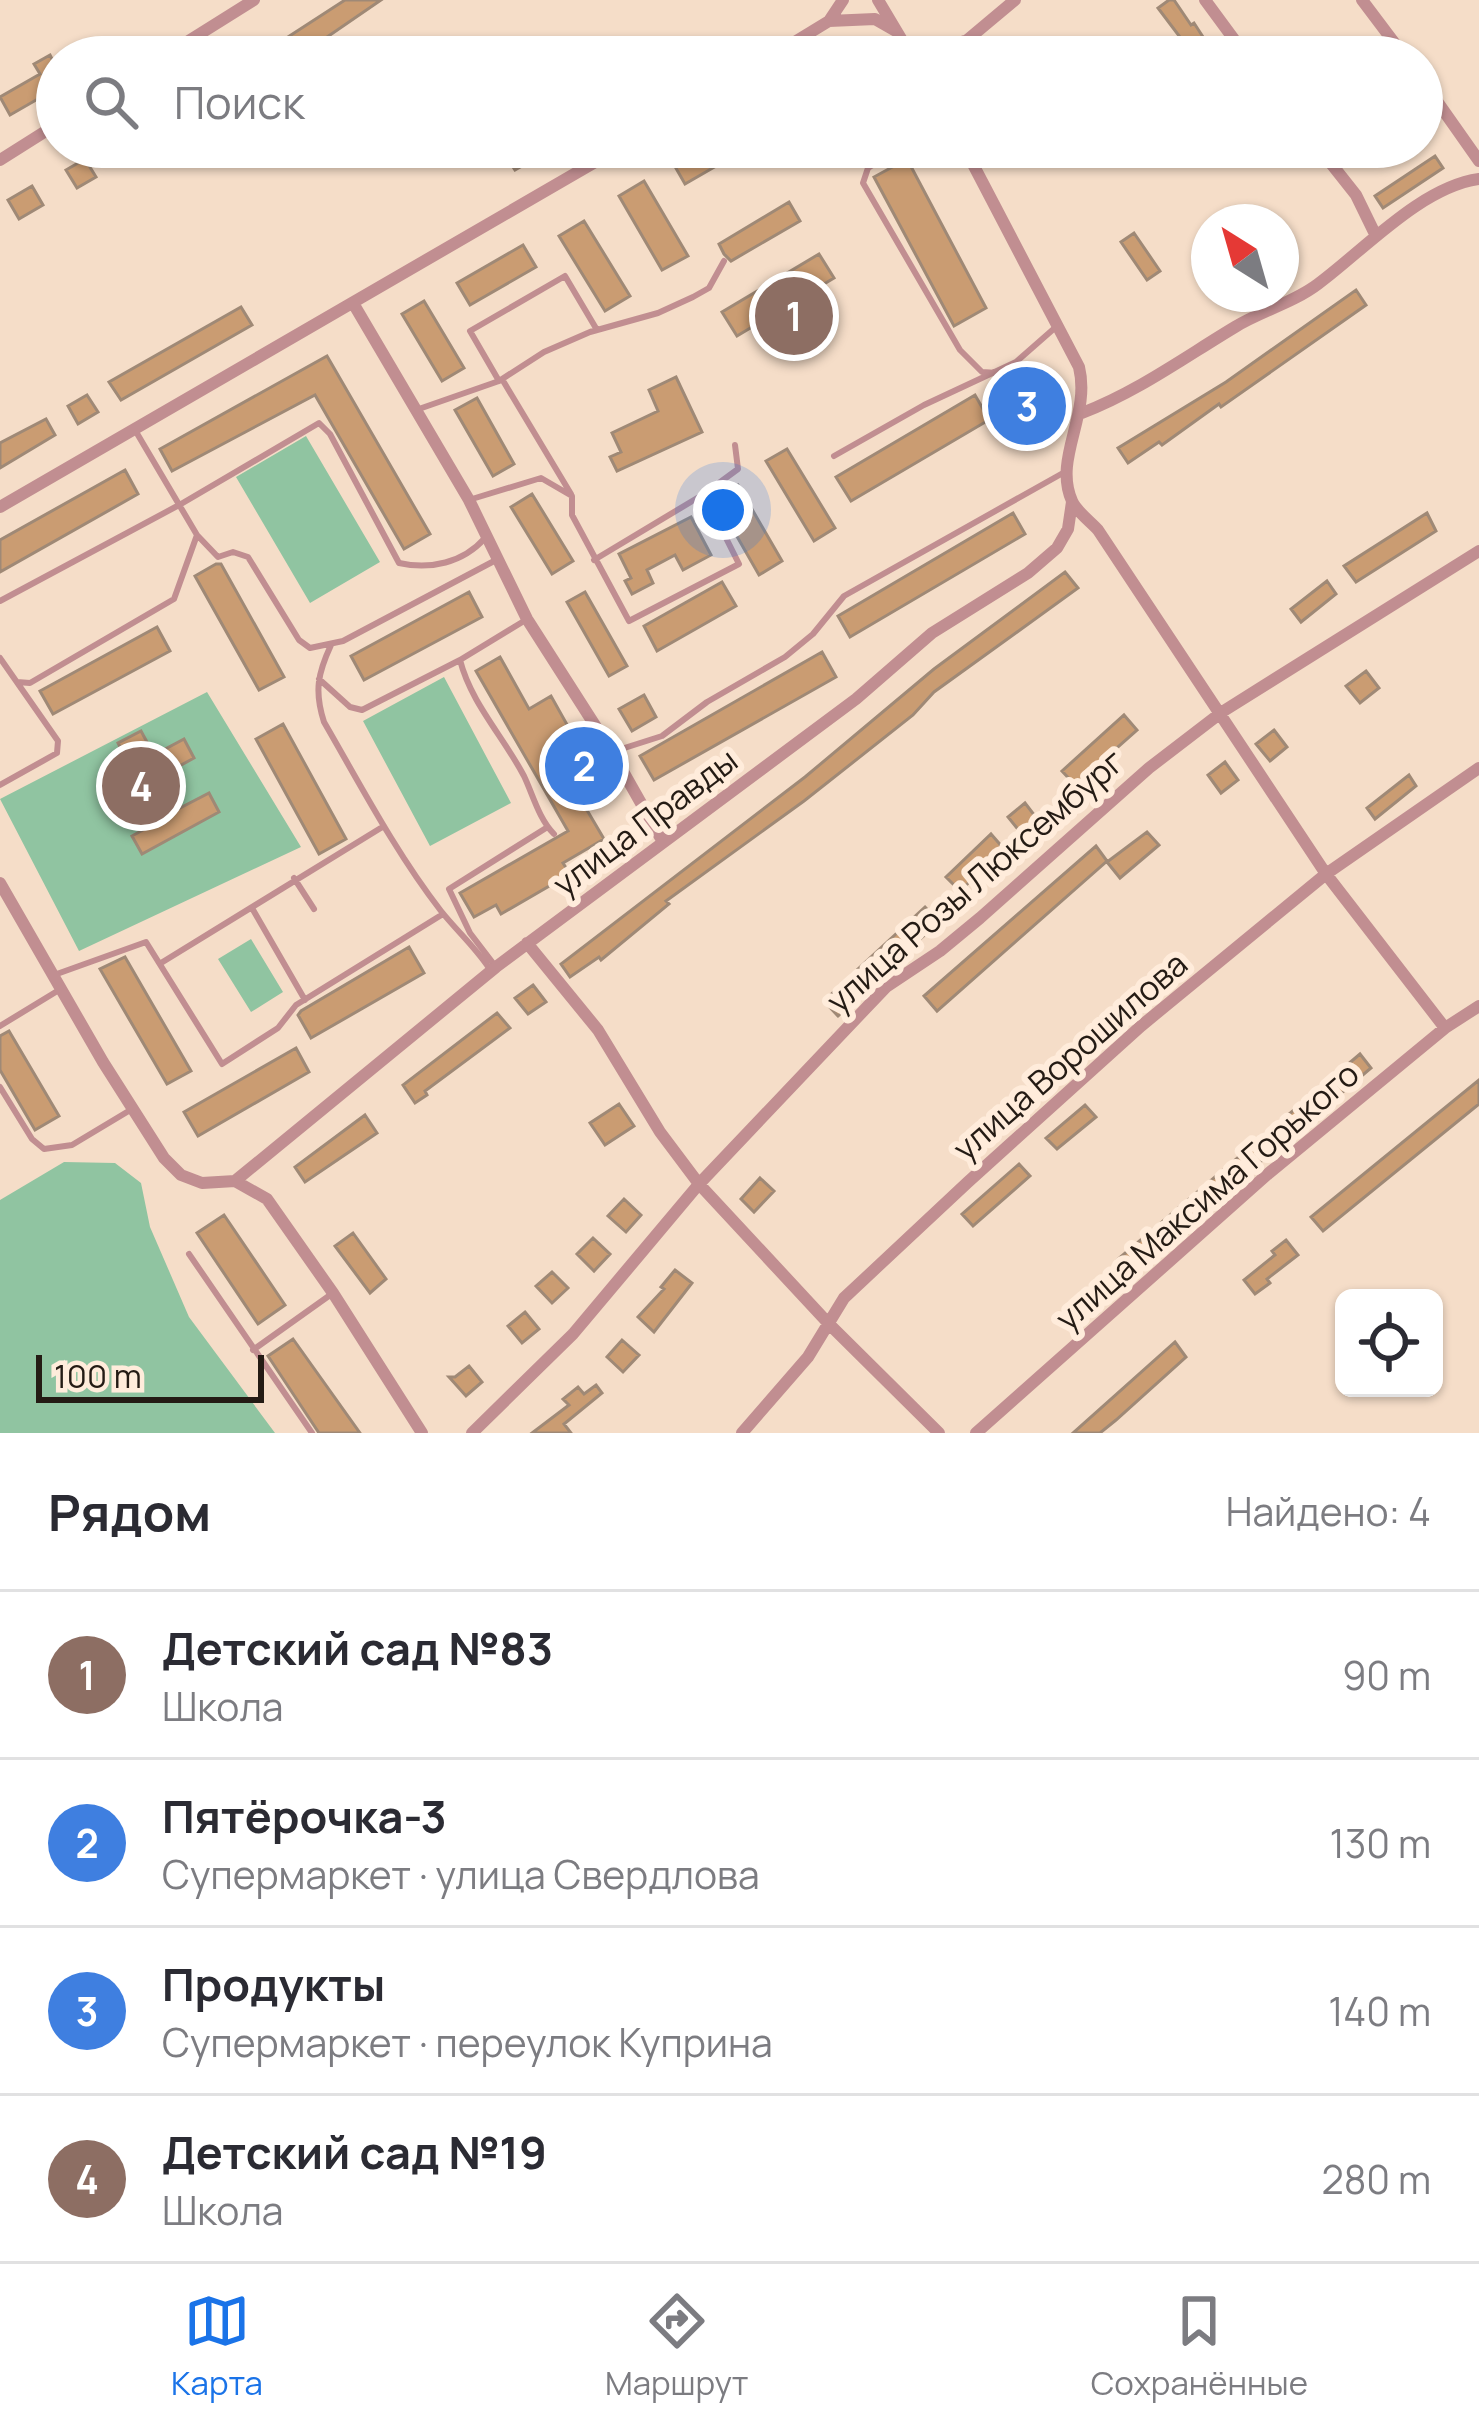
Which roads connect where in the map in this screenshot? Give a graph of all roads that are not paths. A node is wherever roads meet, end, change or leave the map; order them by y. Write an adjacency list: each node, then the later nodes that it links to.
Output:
1 (254, 0): 9 (street)
2 (843, 0): 7 (street)
3 (878, 0): 8 (street)
4 (1015, 0): 12 (street)
5 (1204, 0): 13 (street)
6 (1363, 0): 14 (street)
7 (829, 22): 8 (street); 10 (street)
8 (896, 31): 11 (street)
9 (197, 36)
10 (805, 36)
11 (899, 36)
12 (972, 36)
13 (1231, 36)
14 (1390, 36)
15 (1443, 110): 18 (street)
16 (36, 137): 17 (street)
17 (0, 160)
18 (1479, 161)
19 (585, 168): 26 (street)
20 (868, 168): 29 (lane)
21 (975, 168): 27 (street)
22 (1335, 168): 24 (street)
23 (1479, 179): 24 (street)
24 (1376, 236): 32 (street)
25 (724, 261): 28 (lane)
26 (353, 303): 31 (street); 33 (street)
27 (1058, 326): 29 (lane); 32 (street)
28 (597, 330): 30 (lane); 30 (lane)
29 (997, 373): 35 (lane)
30 (501, 380): 31 (lane); 38 (lane)
31 (416, 410): 39 (street)
32 (1082, 413): 36 (street)
33 (135, 430): 41 (lane); 42 (street)
34 (735, 445): 37 (lane)
35 (834, 456)
36 (1068, 471): 40 (street); 56 (lane)
37 (704, 494): 47 (lane); 47 (lane)
38 (572, 496): 39 (lane); 47 (lane)
39 (469, 500): 44 (street)
40 (1072, 502): 55 (street); 62 (street, улица Правды)
41 (181, 504): 43 (lane); 44 (lane); 48 (lane)
42 (0, 507)
43 (197, 536): 50 (lane); 54 (lane)
44 (485, 538): 46 (street)
45 (1479, 551): 55 (street, улица Розы Люксембург)
46 (497, 560): 49 (street); 50 (lane)
47 (594, 560)
48 (0, 601)
49 (527, 619): 52 (lane); 56 (street)
50 (331, 645): 53 (lane)
51 (0, 658): 54 (lane)
52 (460, 660): 53 (lane); 60 (lane)
53 (317, 678): 59 (lane)
54 (17, 682): 58 (lane)
55 (1222, 712): 63 (street); 82 (street, улица Розы Люксембург)
56 (612, 752): 62 (street)
57 (1479, 767): 63 (street, улица Ворошилова)
58 (0, 785)
59 (384, 826): 64 (lane); 68 (lane)
60 (547, 827): 61 (lane); 71 (lane)
61 (554, 834)
62 (663, 842): 69 (street, улица Правды)
63 (1326, 874): 77 (street); 86 (street, улица Ворошилова)
64 (294, 878): 66 (lane); 67 (lane)
65 (0, 883): 72 (street)
66 (251, 908): 70 (lane); 74 (lane)
67 (314, 909)
68 (443, 914): 71 (lane); 74 (lane)
69 (527, 943): 71 (street, улица Правды); 82 (street)
70 (161, 962): 72 (lane); 74 (lane)
71 (494, 969): 80 (street, улица Правды)
72 (54, 975): 73 (street)
73 (62, 988): 76 (lane); 79 (street)
74 (305, 1000)
75 (1479, 1006): 77 (street, улица Максима Горького)
76 (0, 1026)
77 (1445, 1028): 93 (street, улица Максима Горького)
78 (0, 1087): 79 (lane)
79 (132, 1109): 81 (street)
80 (258, 1165): 81 (street, улица Правды); 83 (street)
81 (235, 1181): 83 (street)
82 (700, 1184): 86 (street); 90 (street, улица Розы Люксембург)
83 (267, 1199): 85 (street)
84 (189, 1254): 87 (lane)
85 (333, 1293): 87 (lane); 89 (street)
86 (829, 1324): 91 (street, улица Ворошилова); 92 (street)
87 (254, 1350): 88 (lane)
88 (312, 1433)
89 (422, 1433)
90 (472, 1433)
91 (742, 1433)
92 (939, 1433)
93 (976, 1433)

